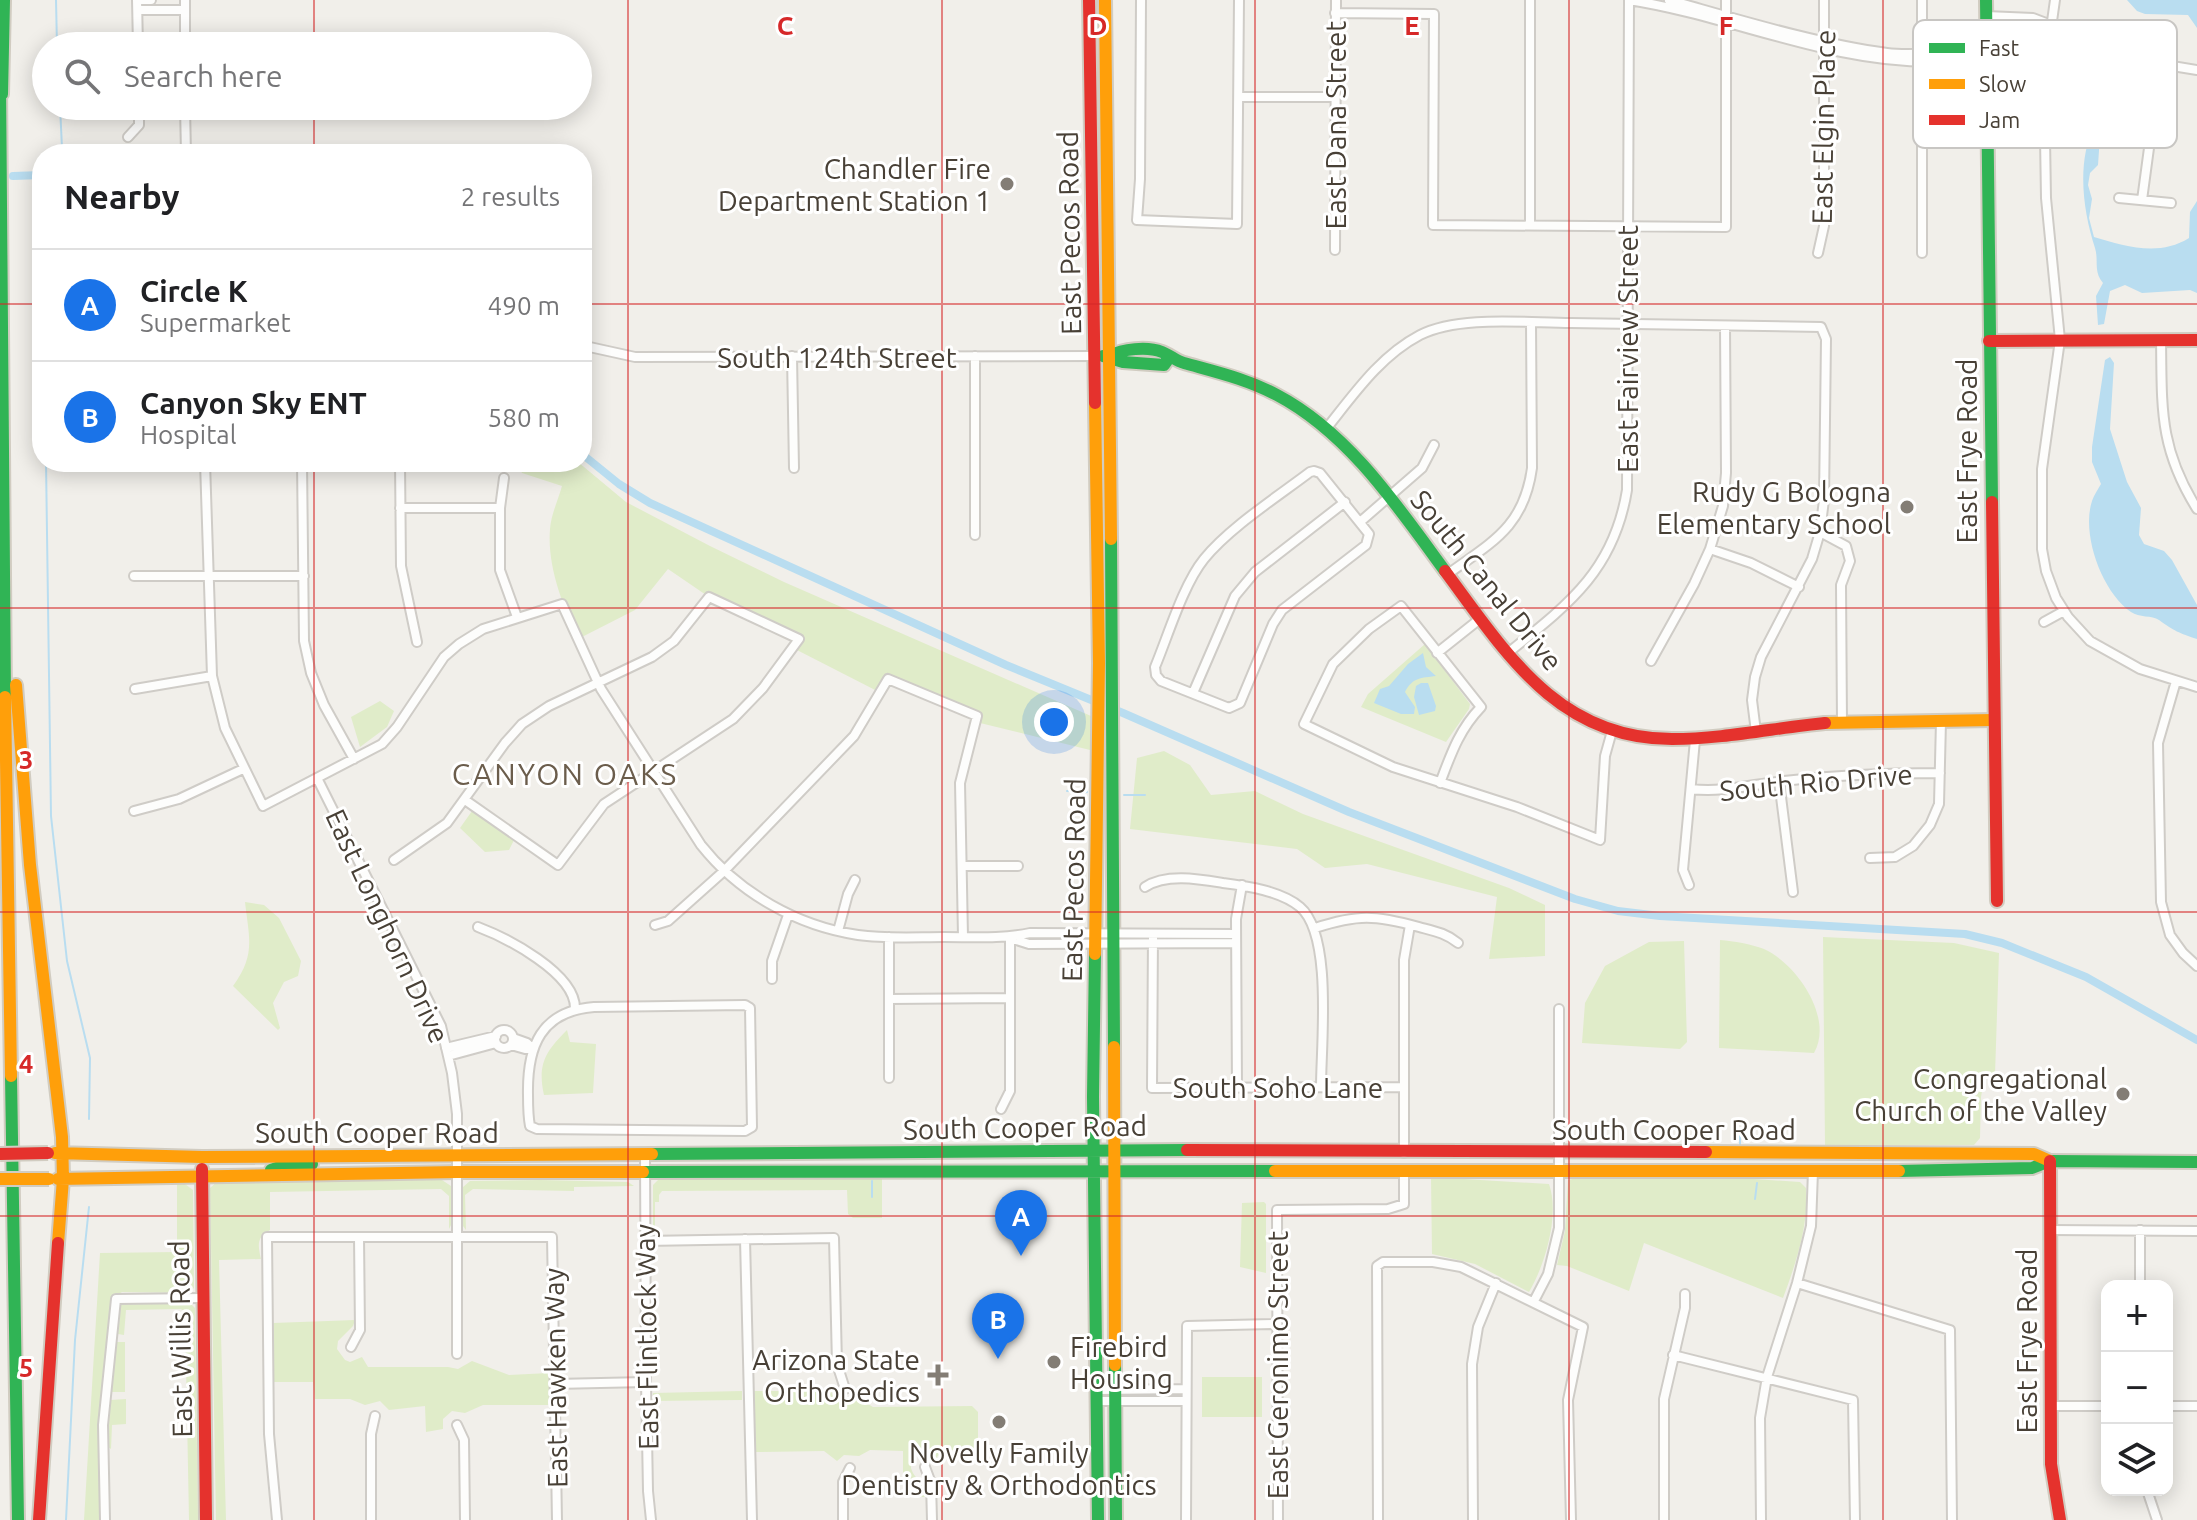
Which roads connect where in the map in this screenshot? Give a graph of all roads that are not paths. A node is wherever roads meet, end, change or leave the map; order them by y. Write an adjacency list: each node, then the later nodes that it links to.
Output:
1 (4, 0): 43 (main road)
2 (151, 0): 15 (street)
3 (1089, 0): 34 (main road, East Pecos Road)
4 (1105, 0): 33 (main road, East Pecos Road)
5 (1141, 0): 31 (street)
6 (1239, 0): 31 (street)
7 (1336, 0): 18 (street, East Dana Street)
8 (1530, 0): 47 (street)
9 (1629, 0): 20 (street); 48 (street, East Fairview Street)
10 (1669, 0): 20 (street)
11 (1726, 0): 20 (street)
12 (1824, 0): 26 (street, East Elgin Place)
13 (1986, 0): 19 (main road, East Frye Road)
14 (2055, 0): 23 (street)
15 (137, 3): 16 (street); 24 (street)
16 (158, 5): 17 (street)
17 (185, 5): 25 (street)
18 (1335, 13): 32 (street, East Dana Street); 47 (street)
19 (1986, 16): 21 (main road, East Frye Road); 22 (street)
20 (1726, 19): 26 (street); 48 (street)
21 (1986, 20)
22 (2039, 20)
23 (2053, 20)
24 (138, 32)
25 (185, 32)
26 (1824, 44): 27 (street); 51 (street, East Elgin Place)
27 (1913, 58)
28 (2177, 68): 29 (street)
29 (2197, 70)
30 (0, 82): 43 (main road)
31 (1239, 97): 32 (street)
32 (1336, 97): 50 (street, East Dana Street)
33 (1105, 101): 34 (main road); 64 (main road, East Pecos Road)
34 (1089, 102): 63 (main road, East Pecos Road)
35 (139, 120): 37 (street)
36 (185, 120): 38 (street)
37 (128, 137)
38 (186, 144)
39 (1922, 148): 52 (street)
40 (1987, 148): 59 (main road, East Frye Road)
41 (2045, 148): 57 (street)
42 (2149, 148): 45 (street)
43 (2, 155): 49 (main road)
44 (2119, 198): 45 (street)
45 (2142, 200): 46 (street)
46 (2171, 203)
47 (1530, 224): 48 (street)
48 (1627, 226): 54 (street, East Fairview Street)
49 (2, 232): 80 (main road)
50 (1335, 250)
51 (1818, 253)
52 (1922, 253)
53 (1531, 323): 54 (street); 65 (street); 82 (street)
54 (1627, 324): 55 (street); 92 (street, East Fairview Street)
55 (1725, 326): 78 (street); 81 (street)
56 (2161, 339): 57 (main road); 58 (main road); 76 (street)
57 (2060, 340): 59 (main road); 87 (street)
58 (2197, 340)
59 (1989, 341): 101 (main road, East Frye Road)
60 (592, 348): 61 (street, South 124th Street)
61 (792, 356): 62 (street, South 124th Street); 67 (street)
62 (975, 356): 63 (street, South 124th Street); 79 (street)
63 (1096, 356): 64 (main road); 137 (main road, East Pecos Road)
64 (1109, 356): 65 (main road, South Canal Drive); 139 (main road, East Pecos Road)
65 (1326, 429): 72 (main road, South Canal Drive)
66 (1434, 445): 72 (street)
67 (794, 468)
68 (205, 472): 83 (street)
69 (302, 472): 85 (street)
70 (400, 472): 74 (street)
71 (504, 478): 75 (street)
72 (1390, 498): 77 (street); 82 (main road, South Canal Drive)
73 (1345, 502): 77 (street); 100 (street); 100 (street)
74 (400, 508): 75 (street); 91 (street)
75 (500, 508): 88 (street)
76 (2197, 509)
77 (1360, 522): 100 (street)
78 (1820, 532): 86 (street); 103 (street)
79 (975, 535)
80 (3, 544): 159 (main road); 221 (main road)
81 (1710, 549): 86 (street); 94 (street)
82 (1448, 574): 89 (main road, South Canal Drive)
83 (207, 575): 84 (street); 85 (street); 95 (street)
84 (134, 576)
85 (304, 576): 107 (street)
86 (1799, 587): 105 (street)
87 (2064, 611): 90 (street); 96 (street)
88 (517, 617): 97 (street); 107 (street)
89 (1481, 618): 92 (main road, South Canal Drive); 93 (street)
90 (2044, 622)
91 (417, 642)
92 (1509, 652): 104 (main road, South Canal Drive)
93 (1437, 653): 113 (street); 113 (street)
94 (1651, 661)
95 (212, 676): 99 (street); 108 (street)
96 (2176, 681): 98 (street); 142 (street)
97 (599, 684): 109 (street); 109 (street); 115 (street)
98 (2197, 687)
99 (135, 689)
100 (1193, 693)
101 (1993, 720): 102 (main road, South Canal Drive); 127 (main road, East Frye Road)
102 (1941, 721): 103 (main road, South Canal Drive); 110 (street)
103 (1842, 723): 105 (main road, South Canal Drive)
104 (1612, 731): 106 (main road, South Canal Drive); 113 (street)
105 (1756, 732): 106 (main road, South Canal Drive)
106 (1695, 740): 114 (street)
107 (354, 759): 111 (street)
108 (243, 769): 111 (street); 116 (street)
109 (654, 773): 115 (street); 121 (street)
110 (1940, 773): 112 (street, South Rio Drive); 117 (street)
111 (317, 778): 151 (street, East Longhorn Drive)
112 (1779, 781): 114 (street, South Rio Drive); 126 (street)
113 (1440, 783)
114 (1691, 789): 124 (street)
115 (465, 800): 118 (street)
116 (134, 811)
117 (1870, 858)
118 (394, 860)
119 (962, 866): 120 (street); 121 (street); 135 (street)
120 (1018, 866)
121 (724, 871): 128 (street); 129 (street)
122 (855, 880): 133 (street)
123 (1242, 885): 125 (street); 132 (street); 138 (street)
124 (1689, 885)
125 (1145, 887)
126 (1793, 892)
127 (1997, 901)
128 (788, 915): 133 (street); 143 (street)
129 (655, 925)
130 (1410, 925): 132 (street); 141 (street); 155 (street)
131 (478, 927): 146 (street)
132 (1315, 928): 154 (street)
133 (838, 931): 134 (street)
134 (889, 937): 135 (street); 145 (street)
135 (963, 937): 136 (street)
136 (1010, 938): 137 (street); 144 (street)
137 (1095, 939): 139 (street); 157 (main road, East Pecos Road)
138 (1236, 939): 140 (street); 153 (street)
139 (1112, 940): 140 (street); 158 (main road, East Pecos Road)
140 (1153, 940): 153 (street, South Soho Lane)
141 (1458, 943)
142 (2197, 966)
143 (772, 979)
144 (1010, 998): 145 (street); 156 (street)
145 (889, 999): 152 (street)
146 (575, 1008): 150 (street); 150 (street)
147 (1559, 1009): 161 (street)
148 (496, 1040): 149 (street); 149 (street); 151 (street)
149 (512, 1041): 150 (street)
150 (533, 1049)
151 (447, 1052): 166 (street, East Longhorn Drive)
152 (889, 1078)
153 (1237, 1087): 154 (street, South Soho Lane)
154 (1321, 1087): 155 (street, South Soho Lane)
155 (1404, 1087): 160 (street)
156 (1001, 1109)
157 (1094, 1151): 158 (main road, South Cooper Road); 163 (main road, South Cooper Road); 173 (main road, East Pecos Road)
158 (1115, 1151): 160 (main road, South Cooper Road); 174 (main road, East Pecos Road)
159 (62, 1153): 162 (main road, South Cooper Road, bridge); 167 (main road, South Cooper Road); 182 (main road)
160 (1404, 1153): 161 (main road, South Cooper Road)
161 (1559, 1153): 164 (main road, South Cooper Road); 172 (street)
162 (0, 1154)
163 (645, 1154): 166 (main road, South Cooper Road); 178 (street, East Flintlock Way)
164 (1813, 1154): 165 (main road, South Cooper Road); 176 (main road)
165 (1988, 1154): 169 (main road, South Cooper Road); 171 (main road)
166 (457, 1156): 168 (main road, South Cooper Road); 177 (street, East Longhorn Drive)
167 (202, 1157): 168 (main road, South Cooper Road); 180 (main road, East Willis Road)
168 (324, 1157): 179 (main road)
169 (2050, 1161): 170 (main road, South Cooper Road); 171 (main road, South Cooper Road); 183 (main road, East Frye Road)
170 (2197, 1162)
171 (1989, 1169): 176 (main road, South Cooper Road)
172 (1559, 1170): 175 (main road, South Cooper Road); 176 (main road, South Cooper Road); 195 (street)
173 (1094, 1171): 174 (main road, South Cooper Road); 178 (main road, South Cooper Road); 207 (main road, East Pecos Road)
174 (1116, 1171): 175 (main road, South Cooper Road); 208 (main road, East Pecos Road)
175 (1404, 1171): 196 (street, East Geronimo Street)
176 (1813, 1171): 192 (street)
177 (457, 1172): 178 (main road, South Cooper Road); 179 (main road, South Cooper Road); 186 (street, East Longhorn Drive)
178 (645, 1172): 189 (street, East Flintlock Way)
179 (256, 1174): 180 (main road, South Cooper Road)
180 (202, 1175): 182 (main road, South Cooper Road); 194 (main road, East Willis Road)
181 (0, 1179): 182 (main road, South Cooper Road, bridge)
182 (63, 1179): 222 (main road)
183 (2050, 1230): 184 (street); 212 (main road, East Frye Road)
184 (2140, 1230): 185 (street); 190 (street)
185 (2197, 1231)
186 (457, 1236): 187 (street); 198 (street, East Longhorn Drive); 202 (street, East Hawken Way)
187 (359, 1237): 197 (street); 225 (street)
188 (745, 1239): 189 (street); 203 (street); 230 (street)
189 (645, 1241): 201 (street, East Flintlock Way)
190 (2140, 1280)
191 (1496, 1283): 195 (street); 237 (street); 238 (street)
192 (1797, 1283): 200 (street); 243 (street)
193 (1685, 1294): 199 (street)
194 (203, 1298): 223 (street); 224 (main road, East Willis Road)
195 (1534, 1301): 239 (street)
196 (1277, 1324): 206 (street); 236 (street, East Geronimo Street)
197 (351, 1347)
198 (457, 1354)
199 (1673, 1355): 200 (street); 240 (street)
200 (1767, 1377): 241 (street); 242 (street)
201 (646, 1382): 202 (street); 229 (street, East Flintlock Way)
202 (555, 1384): 228 (street, East Hawken Way)
203 (845, 1389)
204 (1149, 1389): 205 (street); 208 (street); 209 (street)
205 (1162, 1389): 206 (street); 210 (street)
206 (1186, 1389): 211 (street)
207 (1097, 1395): 208 (street); 233 (main road, East Pecos Road)
208 (1115, 1395): 209 (street); 234 (main road, East Pecos Road)
209 (1149, 1401): 210 (street)
210 (1162, 1401): 211 (street)
211 (1186, 1401): 235 (street)
212 (2050, 1406): 213 (street); 244 (main road, East Frye Road)
213 (2101, 1406)
214 (2173, 1406): 215 (street)
215 (2197, 1406)
216 (375, 1416): 226 (street)
217 (457, 1425): 227 (street)
218 (925, 1467): 232 (street)
219 (850, 1468): 231 (street)
220 (2149, 1496): 245 (street)
221 (18, 1520)
222 (39, 1520)
223 (105, 1520)
224 (206, 1520)
225 (277, 1520)
226 (371, 1520)
227 (465, 1520)
228 (557, 1520)
229 (651, 1520)
230 (752, 1520)
231 (843, 1520)
232 (932, 1520)
233 (1098, 1520)
234 (1116, 1520)
235 (1186, 1520)
236 (1278, 1520)
237 (1378, 1520)
238 (1473, 1520)
239 (1571, 1520)
240 (1664, 1520)
241 (1761, 1520)
242 (1855, 1520)
243 (1952, 1520)
244 (2060, 1520)
245 (2157, 1520)

